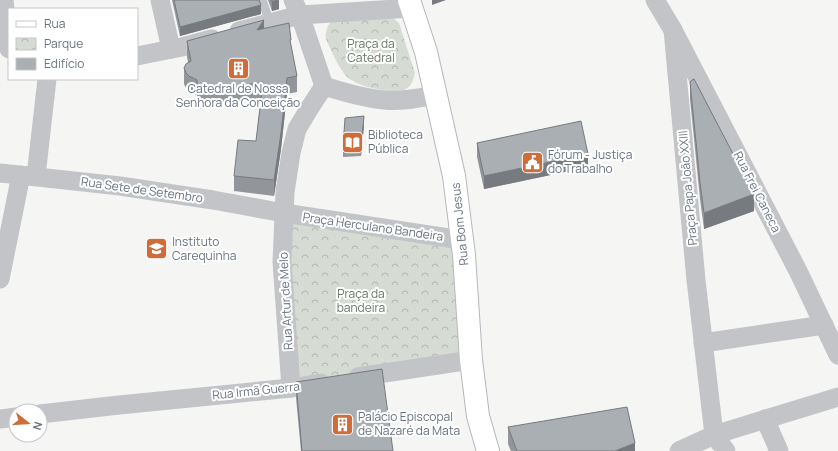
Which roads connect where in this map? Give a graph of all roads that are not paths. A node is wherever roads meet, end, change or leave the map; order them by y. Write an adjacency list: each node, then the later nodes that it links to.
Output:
1 (4, 0): 9 (street)
2 (160, 0): 10 (street)
3 (262, 0): 7 (lane)
4 (655, 0): 8 (street, Rua Frei Caneca)
5 (410, 4): 6 (street); 14 (street, Rua Bom Jesus)
6 (296, 8): 7 (street); 13 (street)
7 (270, 23): 10 (street)
8 (673, 30): 20 (street, Rua Frei Caneca); 21 (street, Praça Papa João XXIII)
9 (8, 39)
10 (171, 49): 11 (street)
11 (138, 56)
12 (47, 80): 16 (street)
13 (324, 86): 14 (street); 17 (street, Rua Artur de Melo)
14 (436, 95): 18 (street, Rua Bom Jesus)
15 (0, 172): 16 (street, Rua Sete de Setembro)
16 (28, 175): 17 (street, Rua Sete de Setembro); 19 (street)
17 (284, 214): 18 (street, Praça Herculano Bandeira); 24 (street, Rua Artur de Melo)
18 (462, 240): 23 (street, Rua Bom Jesus)
19 (0, 279)
20 (824, 325): 21 (street); 22 (street, Rua Frei Caneca)
21 (704, 344): 28 (street, Praça Papa João XXIII)
22 (838, 355)
23 (471, 360): 24 (street, Rua Irmã Guerra); 29 (street, Rua Bom Jesus)
24 (291, 388): 26 (street, Rua Irmã Guerra)
25 (838, 397): 27 (street)
26 (48, 413)
27 (765, 420): 28 (street); 32 (street)
28 (701, 442): 30 (street); 31 (street)
29 (488, 451)
30 (679, 451)
31 (726, 451)
32 (779, 451)

